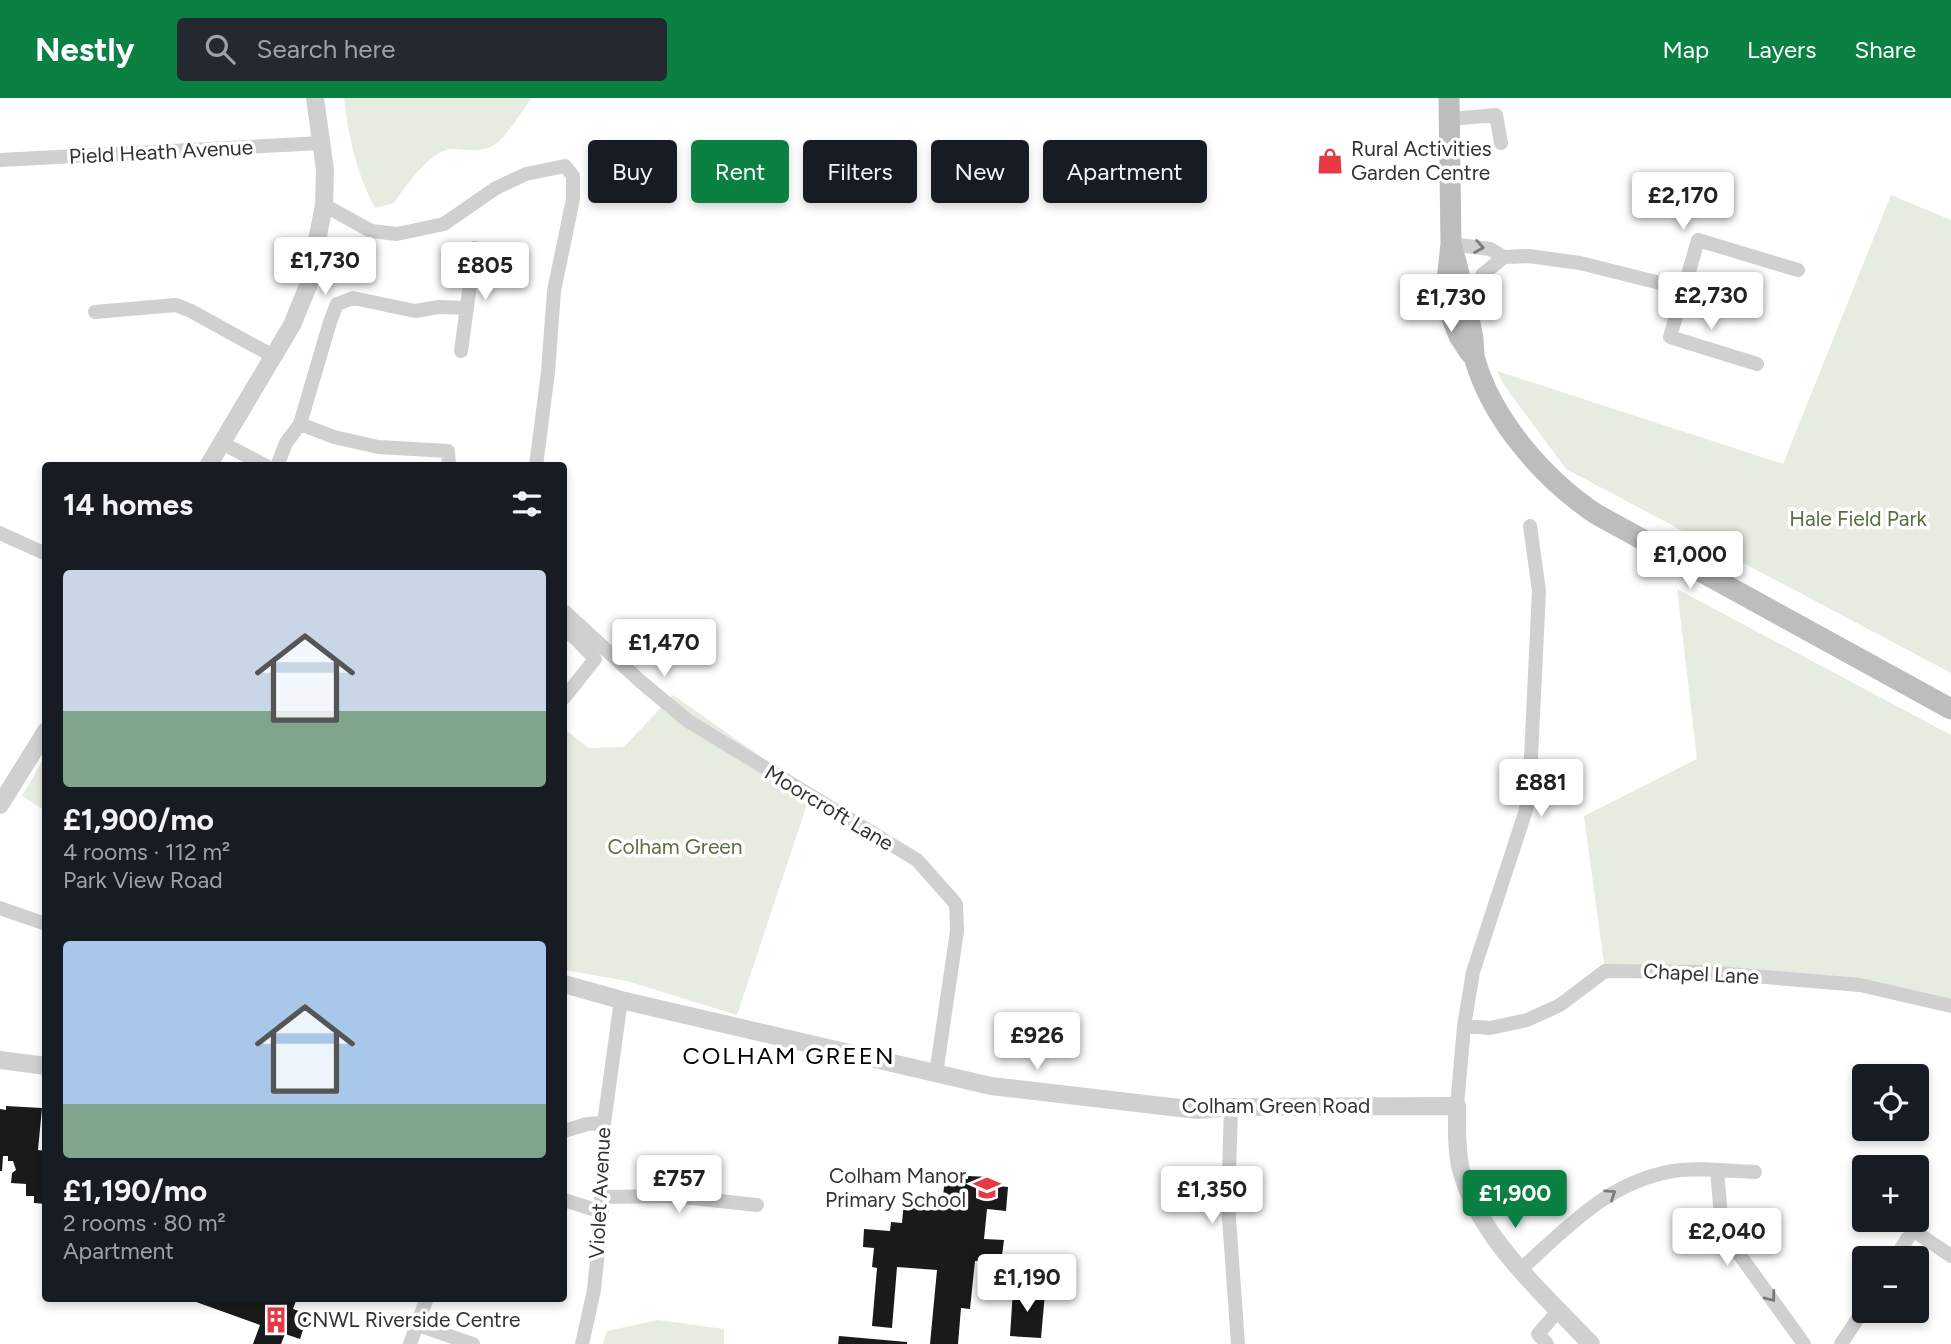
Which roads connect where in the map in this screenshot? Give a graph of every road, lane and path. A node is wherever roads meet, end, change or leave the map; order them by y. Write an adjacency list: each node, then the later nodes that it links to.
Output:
1 (315, 98): 4 (street)
2 (1450, 108): 3 (street); 7 (main road)
3 (1501, 143)
4 (322, 144): 5 (street, Pield Heath Avenue); 6 (street)
5 (0, 160)
6 (324, 205): 16 (street); 25 (street)
7 (1451, 244): 9 (street, one-way to 9); 12 (main road); 17 (main road)
8 (475, 248): 13 (street)
9 (1504, 257): 11 (street); 12 (street)
10 (1798, 270): 11 (street)
11 (1684, 289): 18 (street)
12 (1465, 305): 17 (main road)
13 (467, 308): 15 (street); 19 (street)
14 (95, 312): 16 (street)
15 (461, 351)
16 (273, 356): 20 (street)
17 (1474, 358): 32 (main road)
18 (1757, 364)
19 (300, 424): 23 (street); 24 (street)
20 (222, 443): 21 (street); 22 (street)
21 (210, 462)
22 (258, 462)
23 (279, 462)
24 (449, 462)
25 (537, 462)
26 (1530, 526): 40 (street)
27 (0, 533): 28 (street)
28 (42, 552)
29 (567, 614): 43 (street, Moorcroft Lane)
30 (567, 631): 31 (street)
31 (567, 694)
32 (1951, 709)
33 (42, 737): 34 (street)
34 (0, 805)
35 (0, 908): 36 (street)
36 (42, 923)
37 (567, 985): 38 (street, Colham Green Road)
38 (621, 1000): 43 (street, Colham Green Road); 46 (street, Violet Avenue)
39 (1951, 1006): 40 (street, Chapel Lane)
40 (1464, 1026): 44 (street)
41 (0, 1060): 42 (street)
42 (42, 1065)
43 (936, 1074): 45 (street, Colham Green Road)
44 (1457, 1106): 45 (street, Colham Green Road); 56 (street)
45 (1231, 1107): 64 (street)
46 (604, 1123): 47 (street); 50 (street, Violet Avenue)
47 (567, 1130)
48 (1717, 1170): 49 (street); 56 (street, one-way to 48); 67 (street, one-way to 67)
49 (1755, 1172)
50 (601, 1197): 52 (street); 53 (street, Violet Avenue)
51 (567, 1201): 53 (street)
52 (757, 1205)
53 (602, 1212): 63 (street, Violet Avenue)
54 (1916, 1232): 55 (street)
55 (1951, 1256)
56 (1521, 1269): 58 (street)
57 (426, 1302): 60 (street)
58 (1559, 1310): 65 (street); 66 (street)
59 (1855, 1323): 68 (street)
60 (418, 1325): 61 (street); 62 (street)
61 (410, 1344)
62 (473, 1344)
63 (582, 1344)
64 (1238, 1344)
65 (1547, 1344)
66 (1591, 1344)
67 (1804, 1344)
68 (1841, 1344)

